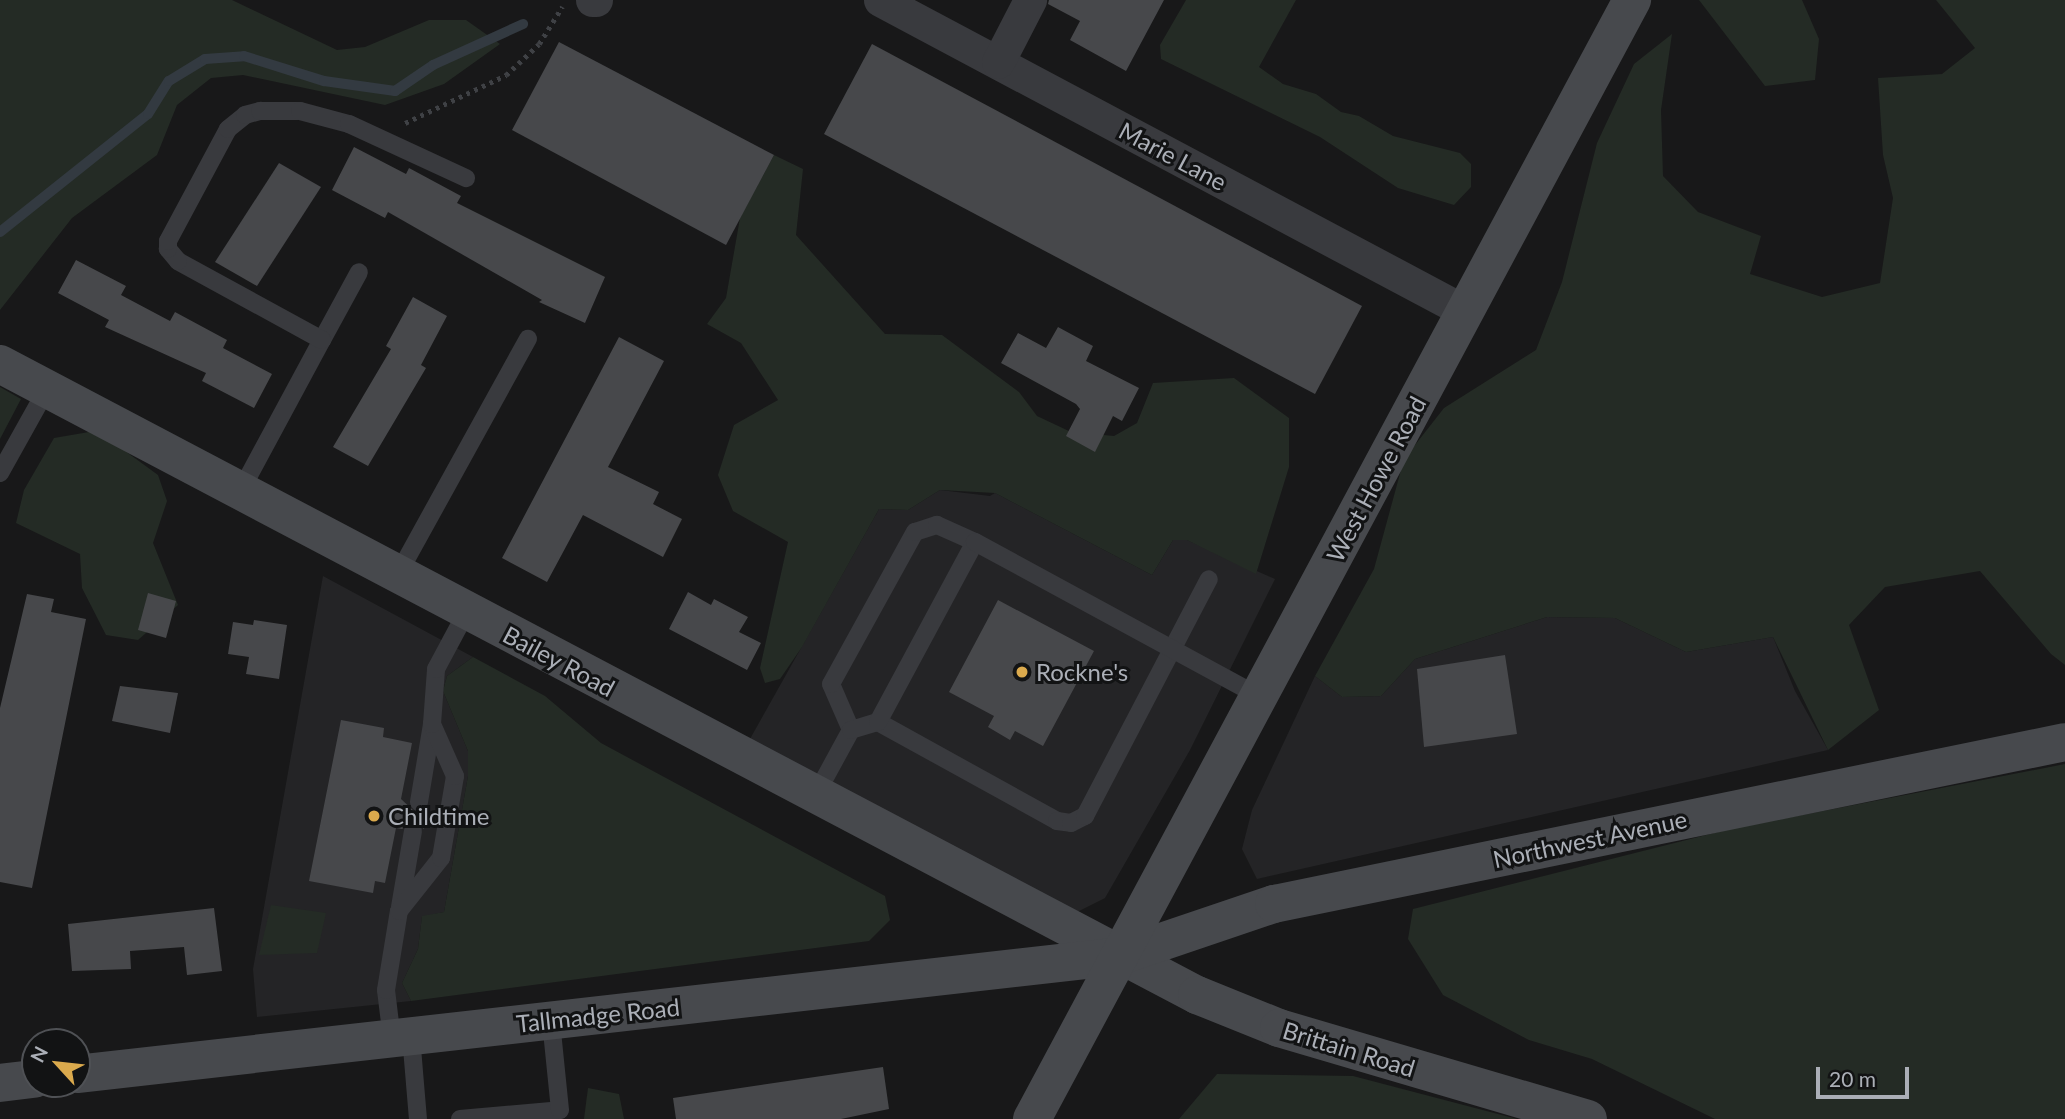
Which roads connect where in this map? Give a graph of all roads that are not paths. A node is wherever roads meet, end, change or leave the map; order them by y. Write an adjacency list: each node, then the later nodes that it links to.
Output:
1 (880, 0): 4 (street, Marie Lane)
2 (1030, 0): 4 (street)
3 (1632, 0): 7 (street, West Howe Road)
4 (998, 62): 7 (street, Marie Lane)
5 (466, 178): 9 (lane)
6 (359, 272): 9 (lane)
7 (1466, 312): 19 (street, West Howe Road)
8 (528, 339): 15 (lane)
9 (322, 340): 13 (lane)
10 (0, 364): 11 (street, Bailey Road)
11 (47, 389): 12 (lane); 13 (street, Bailey Road)
12 (0, 472)
13 (240, 492): 15 (street, Bailey Road)
14 (975, 542): 18 (lane); 20 (lane); 22 (lane)
15 (397, 576): 17 (street, Bailey Road)
16 (1209, 579): 18 (lane)
17 (466, 613): 21 (lane); 24 (street, Bailey Road)
18 (1172, 649): 19 (lane); 20 (lane)
19 (1259, 696): 28 (street, West Howe Road)
20 (878, 722): 22 (lane)
21 (432, 723): 25 (lane); 27 (lane)
22 (852, 730): 24 (lane)
23 (2065, 742): 28 (street, Northwest Avenue)
24 (816, 796): 28 (street, Bailey Road)
25 (419, 802)
26 (413, 831): 27 (lane)
27 (399, 911): 30 (lane)
28 (1120, 956): 29 (street, Tallmadge Road); 36 (street, West Howe Road); 37 (street, Brittain Road)
29 (551, 1021): 30 (street, Tallmadge Road); 35 (lane)
30 (401, 1037): 31 (street, Tallmadge Road); 34 (lane)
31 (91, 1072)
32 (21, 1081): 33 (street)
33 (0, 1083)
34 (418, 1119)
35 (460, 1119)
36 (1032, 1119)
37 (1588, 1119)

